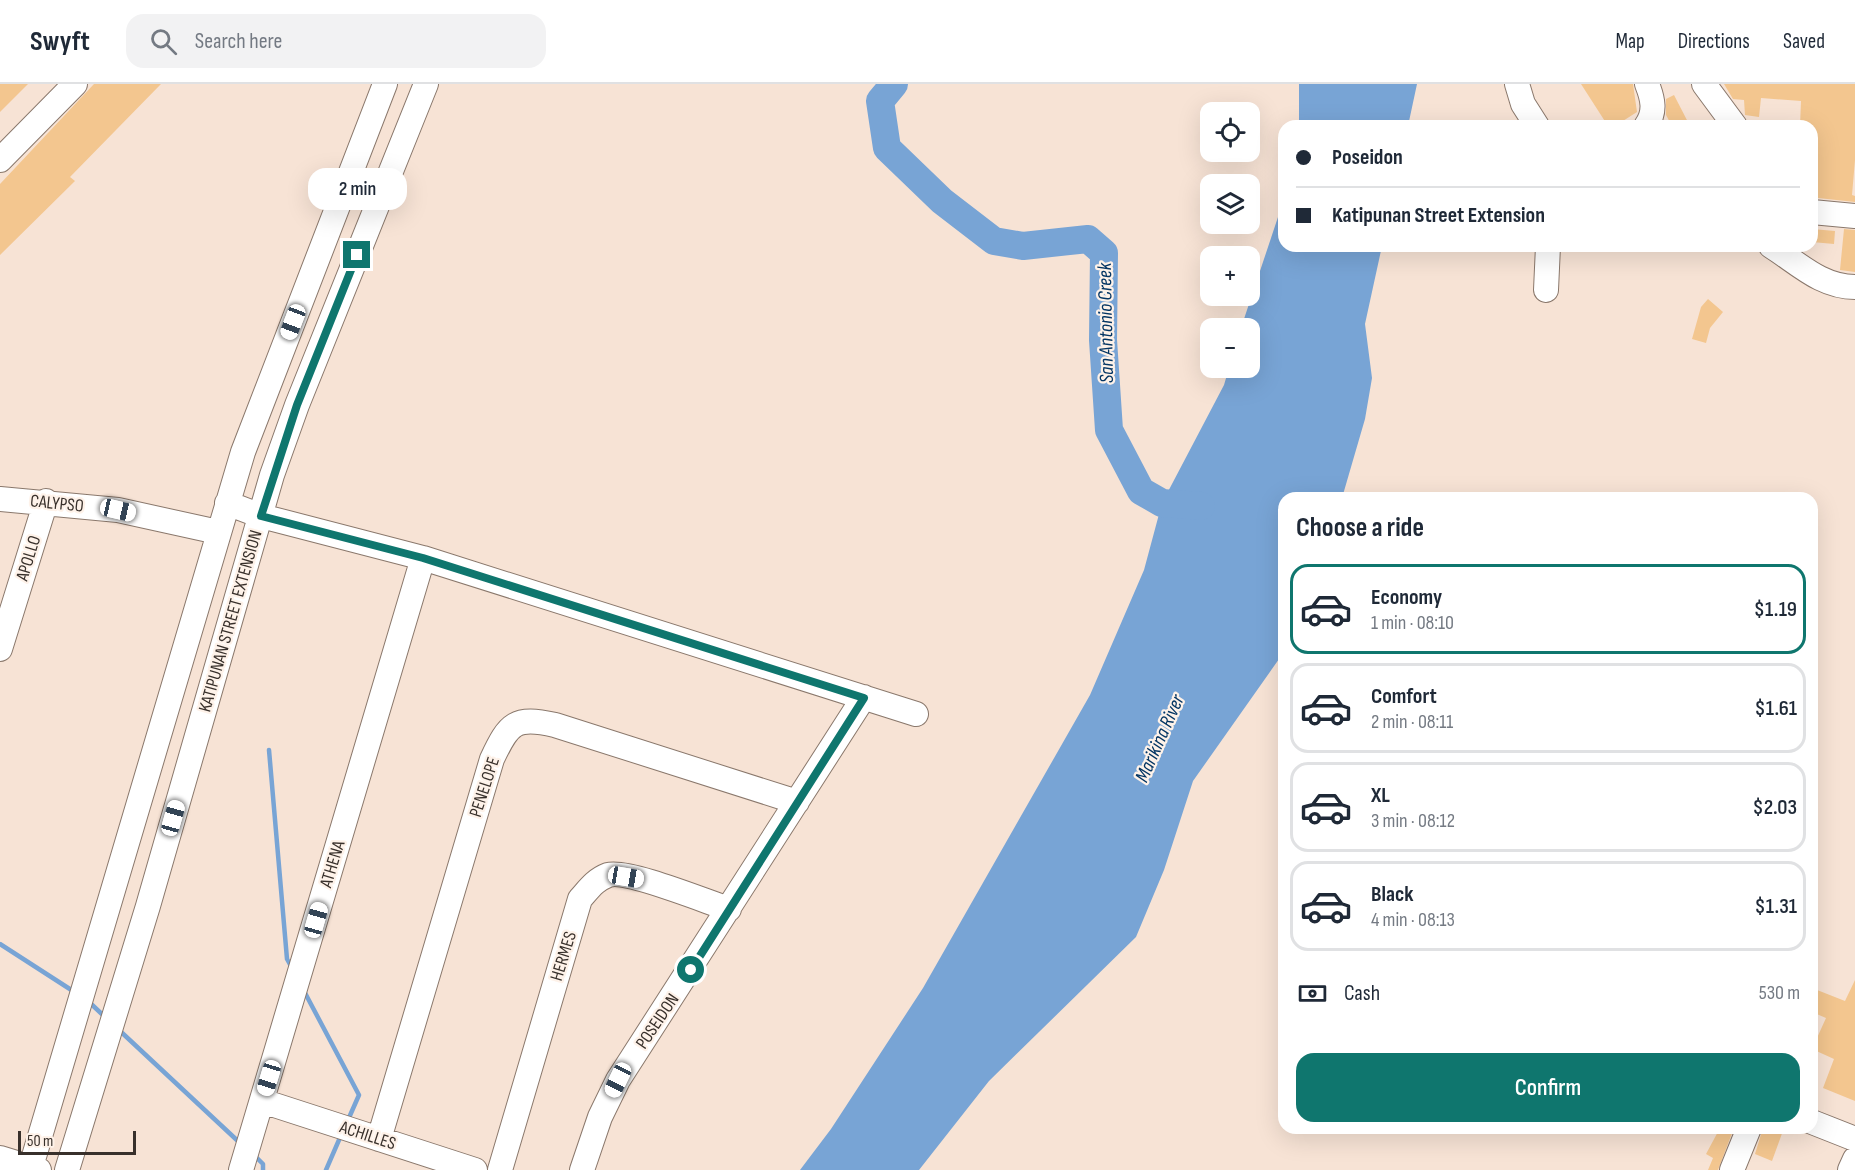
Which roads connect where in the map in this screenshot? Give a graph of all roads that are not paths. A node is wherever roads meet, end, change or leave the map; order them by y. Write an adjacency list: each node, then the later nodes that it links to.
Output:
1 (75, 84): 10 (street)
2 (385, 84): 19 (street, KATIPUNAN STREET EXTENSION)
3 (426, 84): 20 (street, KATIPUNAN STREET EXTENSION)
4 (1517, 84): 7 (street)
5 (1647, 84): 8 (street)
6 (1704, 84): 9 (street)
7 (1533, 120)
8 (1650, 120)
9 (1731, 120)
10 (0, 160)
11 (1818, 213): 12 (street)
12 (1855, 216)
13 (1548, 252): 16 (street)
14 (1780, 252): 15 (street)
15 (1855, 287)
16 (1546, 290)
17 (0, 499): 18 (street, CALYPSO)
18 (46, 501): 21 (street, CALYPSO); 23 (street, APOLLO)
19 (227, 504): 20 (street); 21 (street, KATIPUNAN STREET EXTENSION)
20 (261, 516): 22 (street); 36 (street, KATIPUNAN STREET EXTENSION)
21 (218, 532): 35 (street, KATIPUNAN STREET EXTENSION)
22 (423, 558): 24 (street); 28 (street, ATHENA)
23 (2, 637)
24 (864, 698): 25 (street); 26 (street, POSEIDON)
25 (916, 714)
26 (797, 802): 27 (street, POSEIDON); 31 (street, PENELOPE)
27 (729, 909): 39 (street, HERMES); 40 (street, POSEIDON)
28 (262, 1101): 31 (street, ACHILLES); 37 (street, ATHENA)
29 (1818, 1124): 32 (street)
30 (1747, 1134): 41 (street)
31 (379, 1139): 38 (street, ACHILLES)
32 (1855, 1139)
33 (0, 1158): 35 (street)
34 (1855, 1159): 42 (street)
35 (33, 1169)
36 (67, 1170)
37 (242, 1170)
38 (475, 1170)
39 (500, 1170)
40 (582, 1170)
41 (1732, 1170)
42 (1850, 1170)

